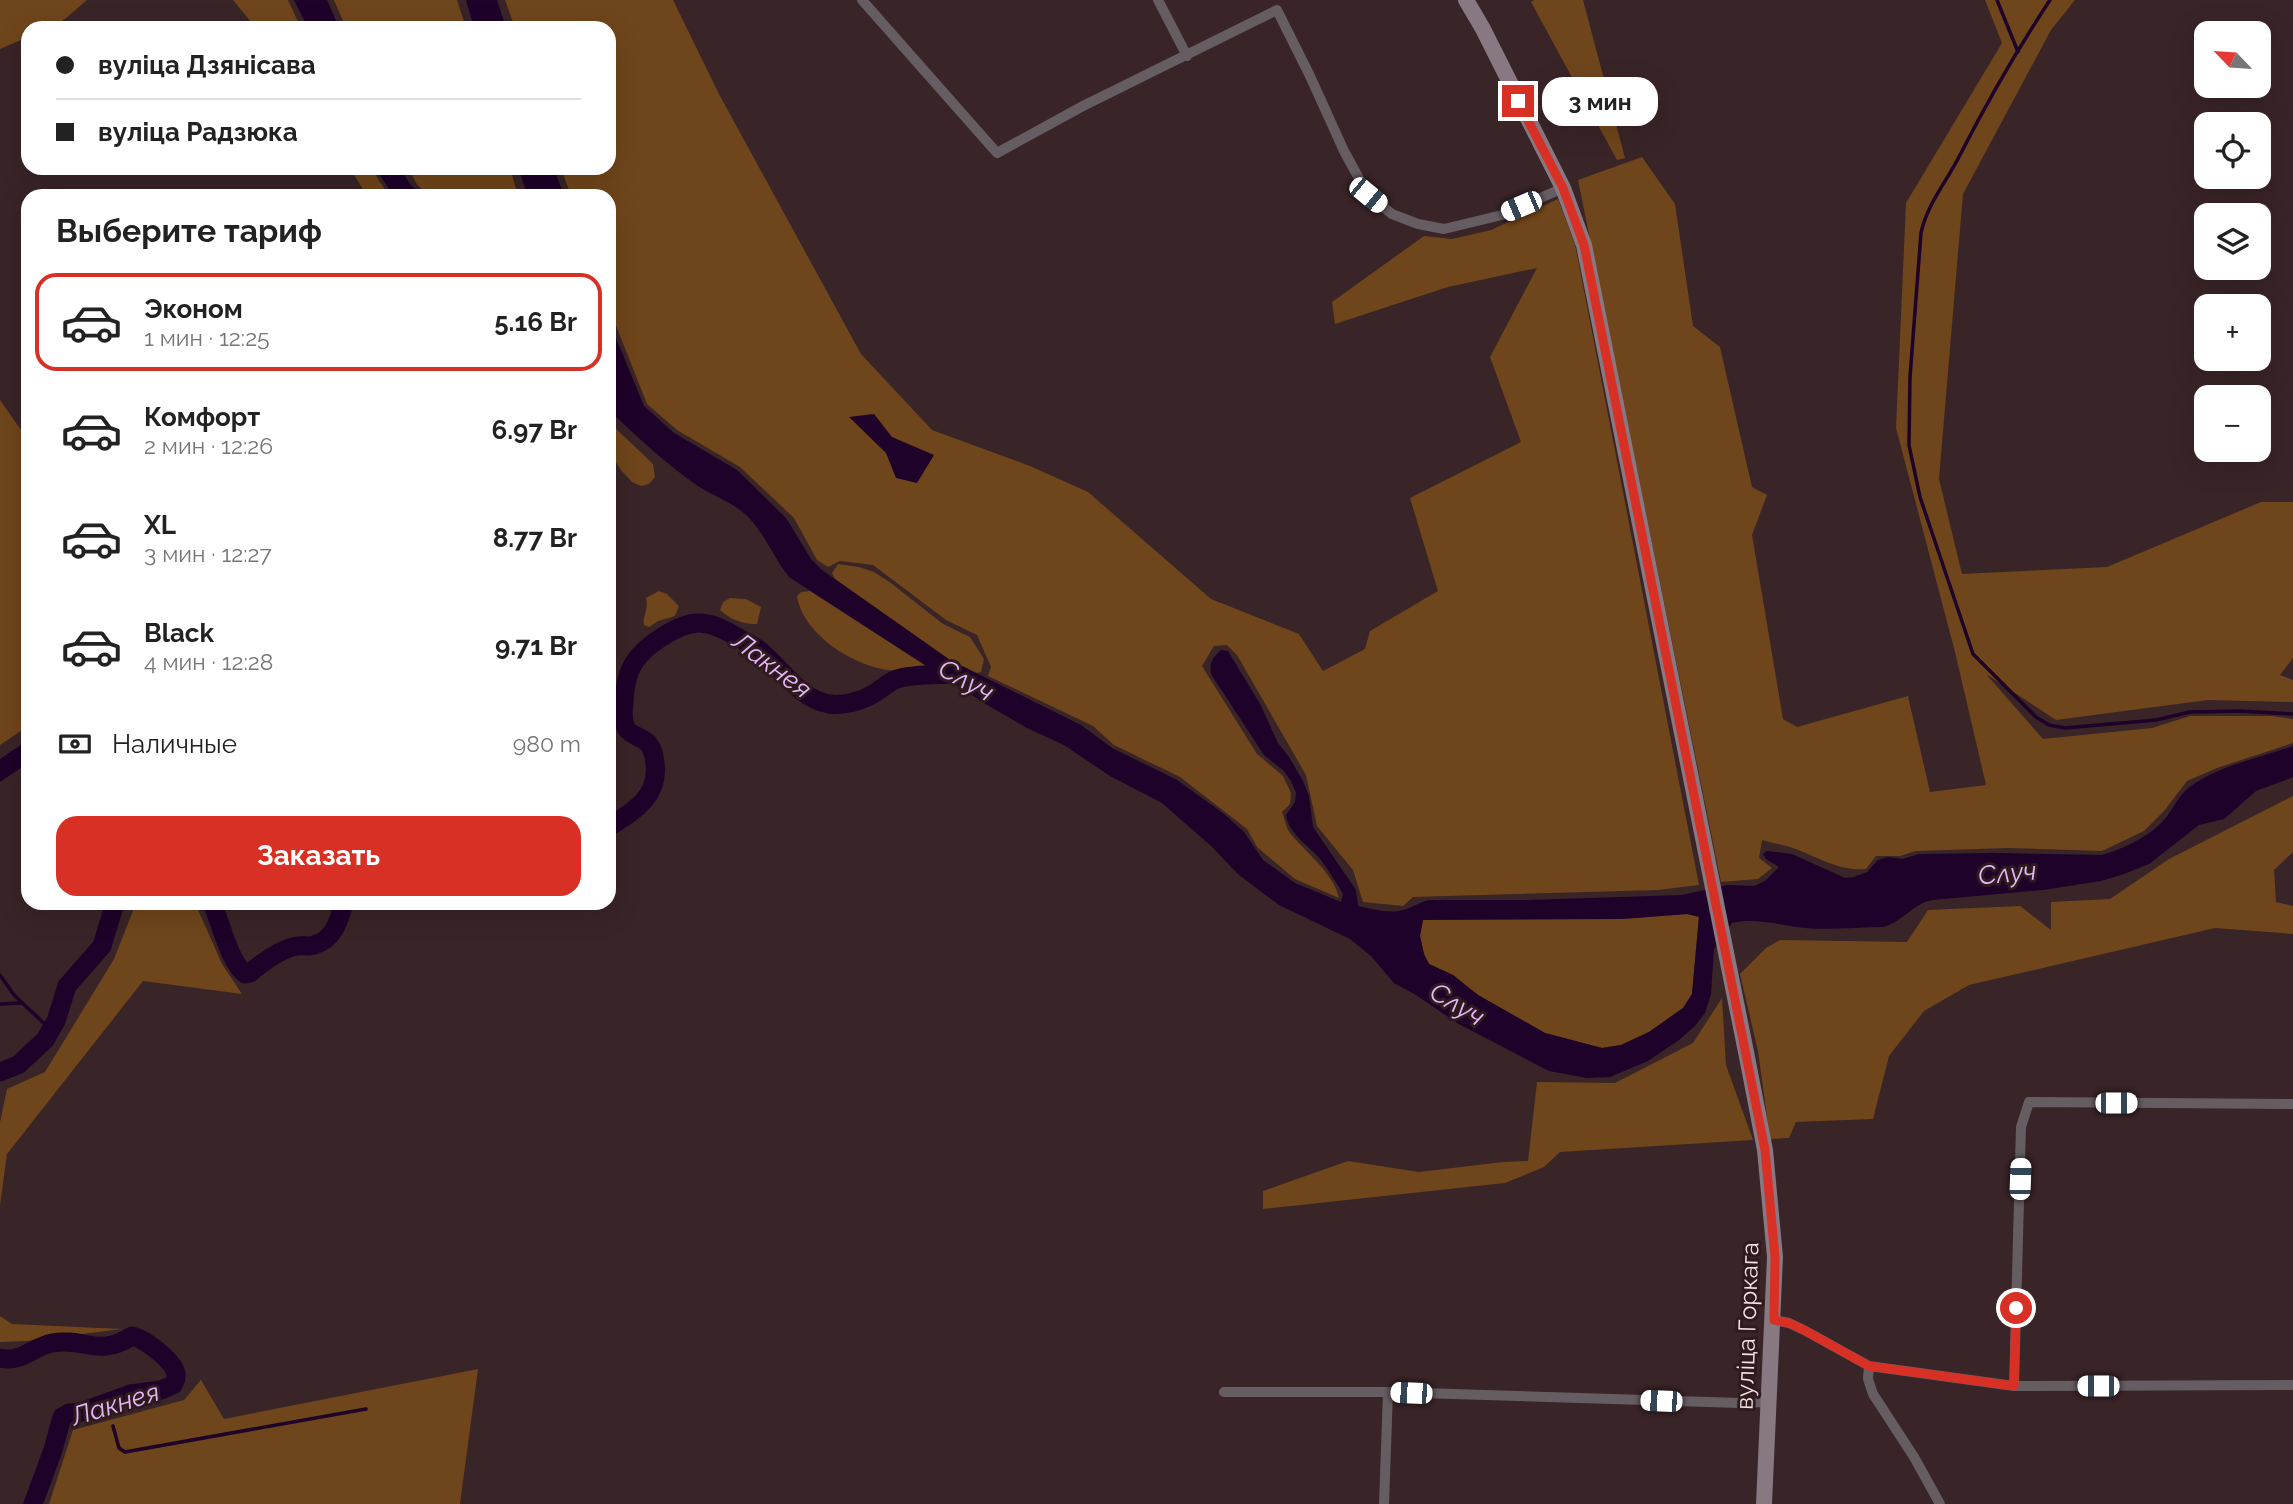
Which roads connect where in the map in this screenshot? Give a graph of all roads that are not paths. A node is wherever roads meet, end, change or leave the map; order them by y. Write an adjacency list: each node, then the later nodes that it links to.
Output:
1 (862, 0): 4 (street)
2 (1158, 0): 4 (street)
3 (1466, 0): 5 (main road, вуліца Горкага)
4 (1187, 56): 5 (street)
5 (1563, 188): 7 (main road, вуліца Горкага)
6 (2293, 1104): 10 (street)
7 (1774, 1320): 8 (street); 13 (main road, вуліца Горкага)
8 (1869, 1366): 10 (street); 16 (street)
9 (2293, 1385): 10 (street)
10 (2014, 1386)
11 (1224, 1392): 12 (street)
12 (1388, 1392): 13 (street); 14 (street)
13 (1767, 1402): 15 (main road, вуліца Горкага)
14 (1384, 1504)
15 (1764, 1504)
16 (1940, 1504)

